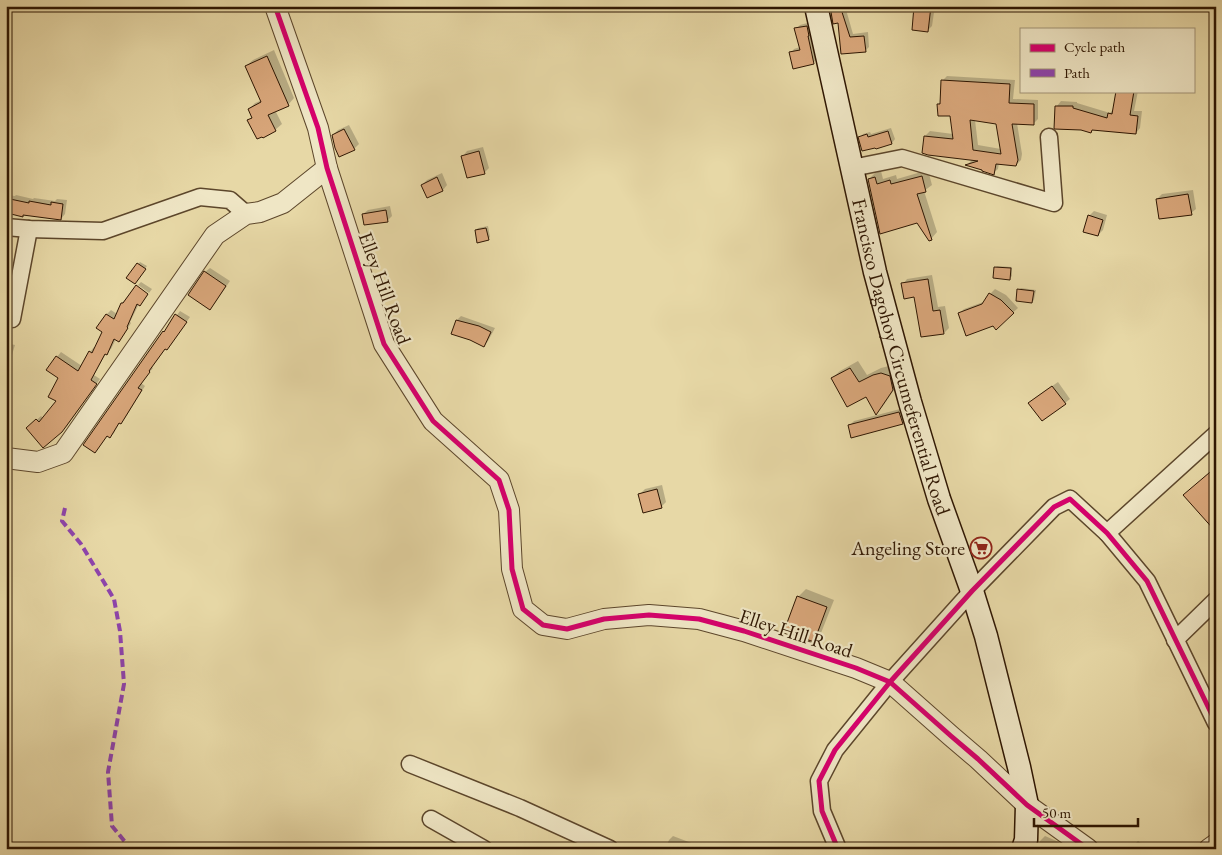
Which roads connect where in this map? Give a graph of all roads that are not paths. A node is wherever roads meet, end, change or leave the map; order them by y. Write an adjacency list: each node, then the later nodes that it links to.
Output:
1 (275, 6): 4 (street, Elley Hill Road)
2 (816, 6): 5 (main road, Francisco Dagohoy Circumeferential Road)
3 (1049, 137): 5 (street)
4 (327, 168): 6 (street); 16 (street, Elley Hill Road)
5 (852, 168): 13 (main road, Francisco Dagohoy Circumeferential Road)
6 (246, 214): 8 (street); 11 (street)
7 (6, 227): 8 (street)
8 (30, 229): 9 (street)
9 (6, 319)
10 (1216, 434): 12 (street)
11 (6, 458)
12 (1108, 533): 13 (street); 15 (street)
13 (972, 591): 16 (street); 19 (main road, Francisco Dagohoy Circumeferential Road)
14 (1216, 600): 15 (street)
15 (1175, 640): 17 (street)
16 (890, 682): 19 (street, Elley Hill Road); 24 (street)
17 (1216, 723)
18 (410, 764): 23 (street)
19 (1026, 806): 25 (main road, Francisco Dagohoy Circumeferential Road); 26 (street, Elley Hill Road)
20 (431, 818): 22 (street)
21 (1216, 844): 27 (street)
22 (484, 849)
23 (610, 849)
24 (838, 849)
25 (1023, 849)
26 (1088, 849)
27 (1209, 849)

